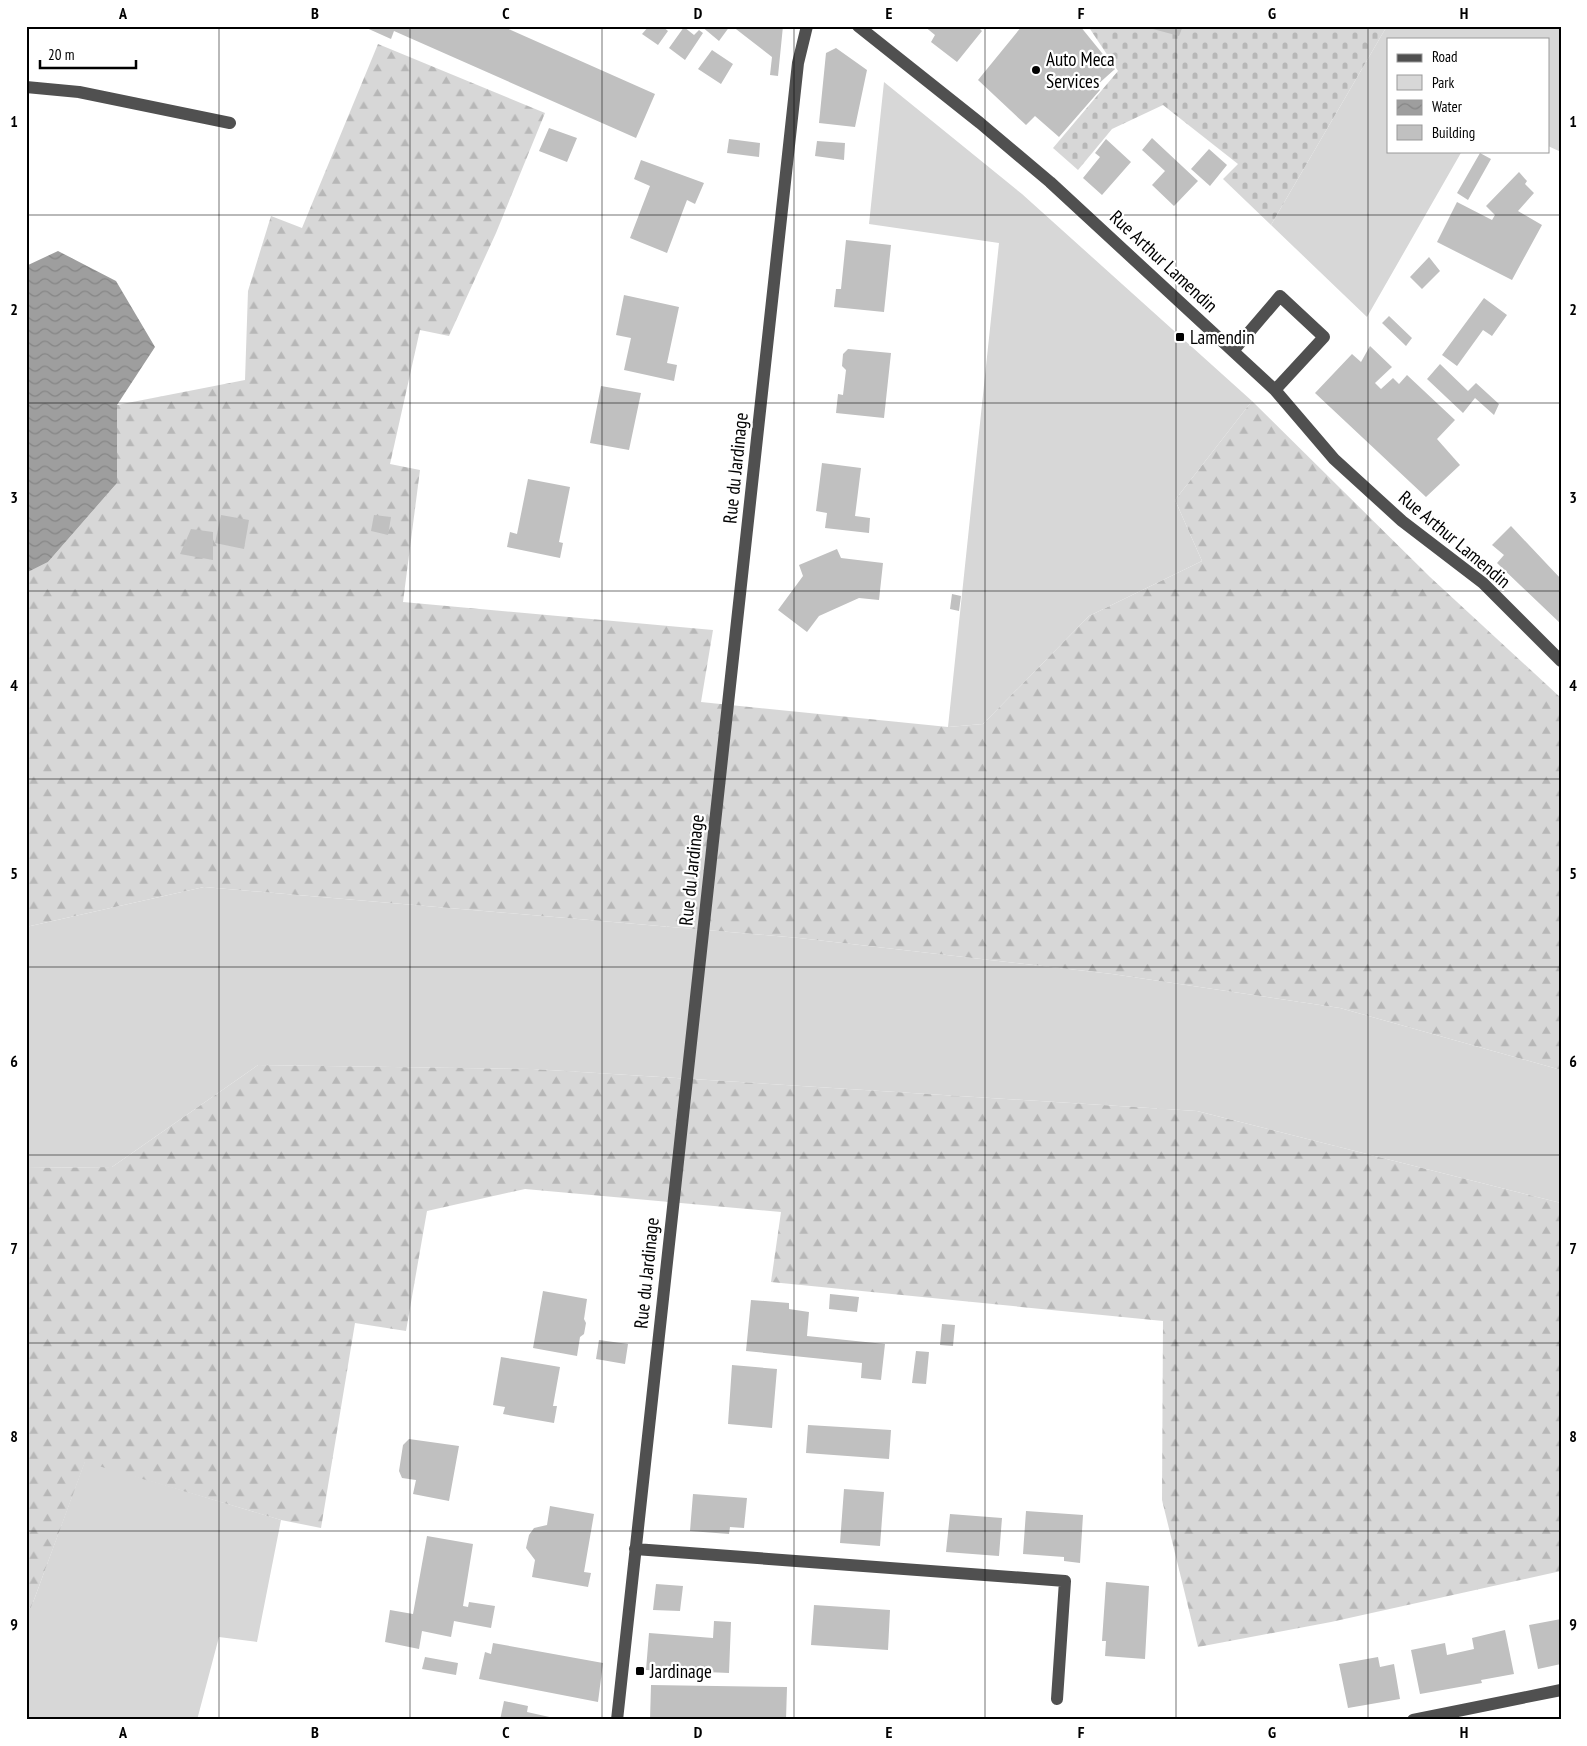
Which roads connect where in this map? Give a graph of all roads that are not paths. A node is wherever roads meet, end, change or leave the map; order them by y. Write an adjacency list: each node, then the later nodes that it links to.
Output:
1 (808, 26): 8 (street, Rue du Jardinage)
2 (858, 26): 5 (street, Rue Arthur Lamendin)
3 (26, 87): 4 (street)
4 (230, 123)
5 (1232, 351): 6 (street, Rue Arthur Lamendin); 6 (street)
6 (1275, 390): 7 (street, Rue Arthur Lamendin)
7 (1561, 661)
8 (635, 1549): 10 (street); 12 (street, Rue du Jardinage)
9 (1561, 1690): 11 (street)
10 (1057, 1699)
11 (1450, 1716): 13 (street)
12 (616, 1720)
13 (1414, 1720)

